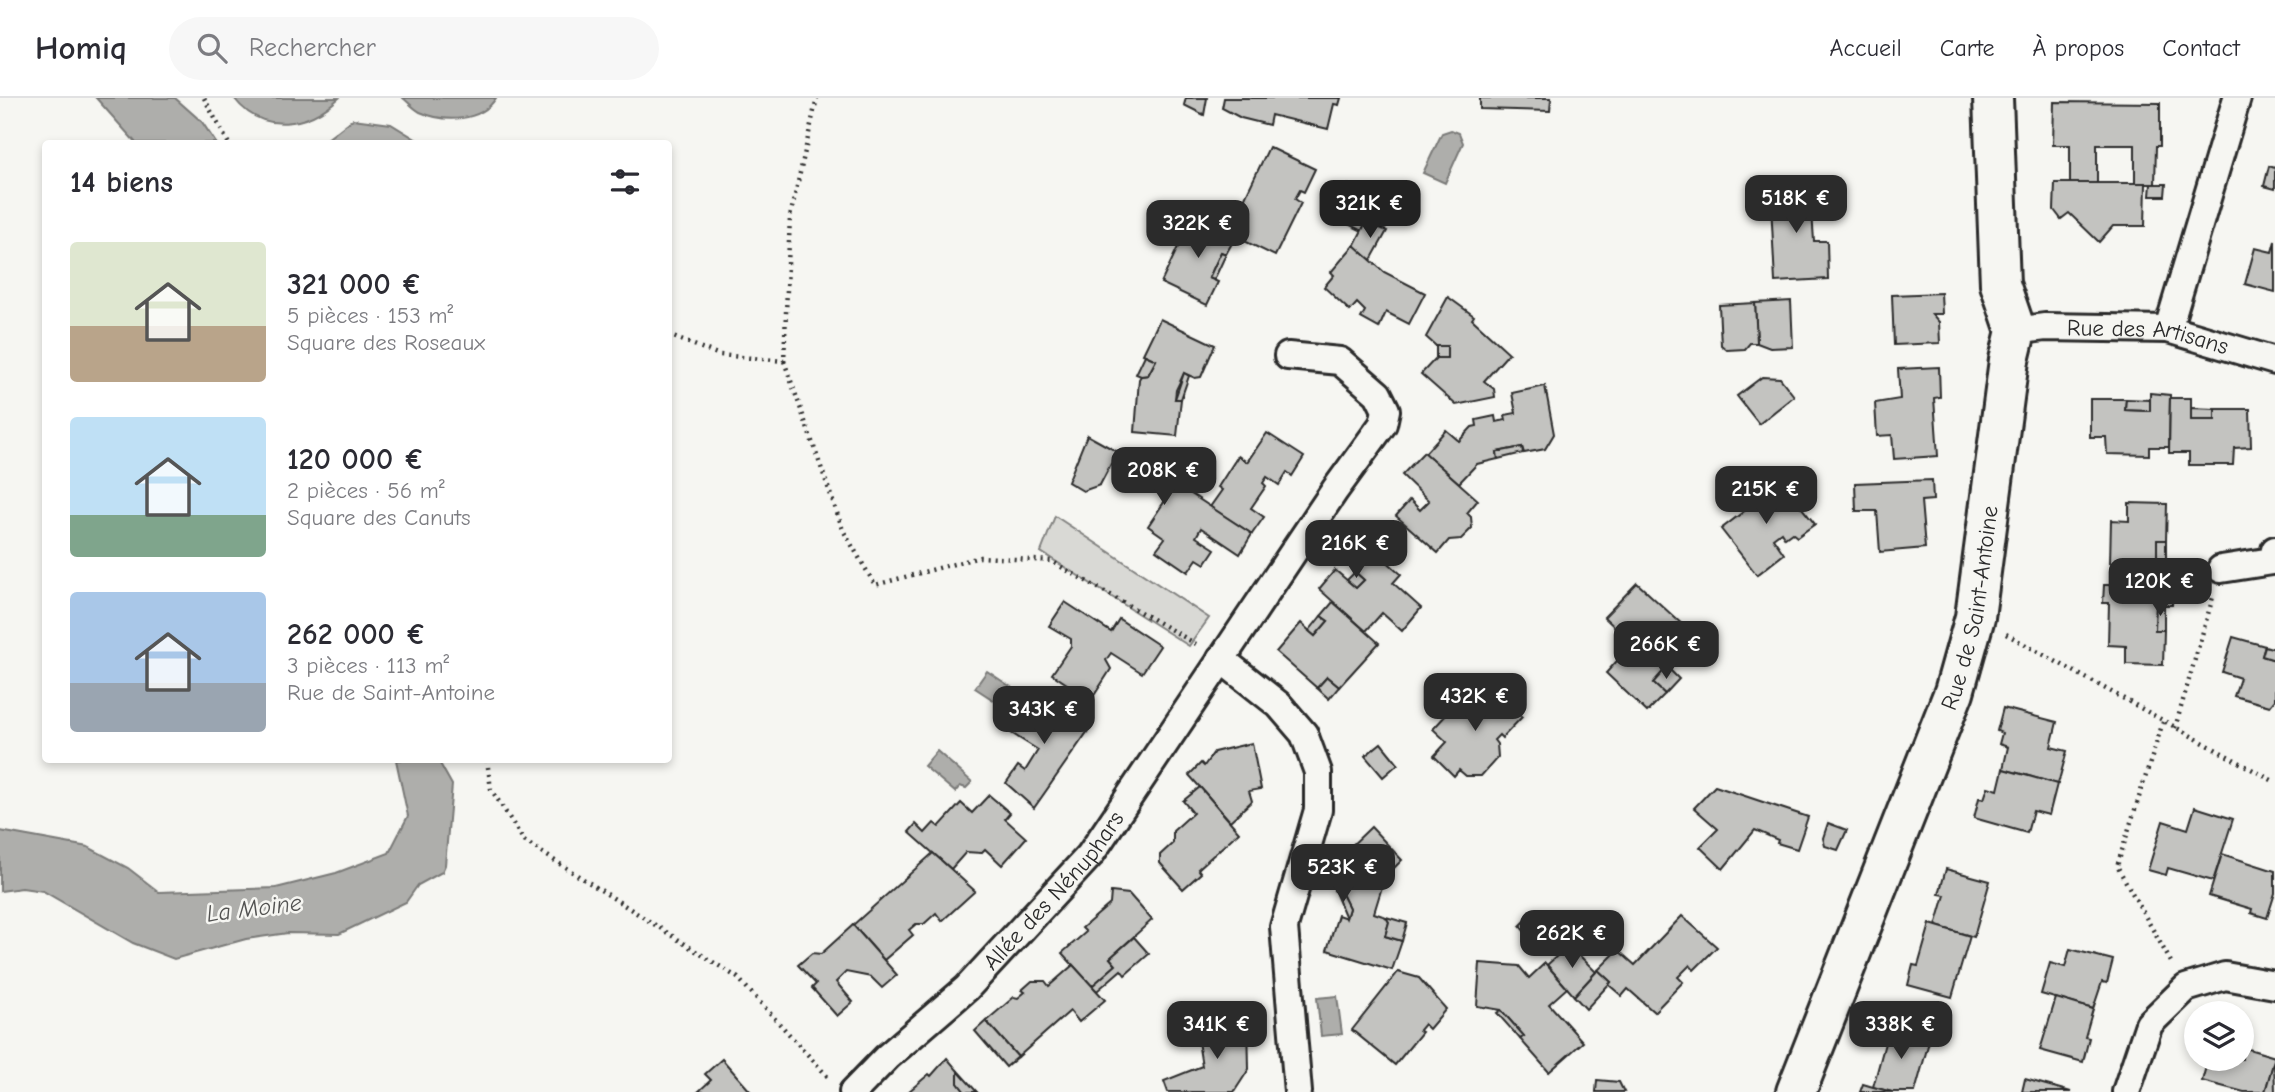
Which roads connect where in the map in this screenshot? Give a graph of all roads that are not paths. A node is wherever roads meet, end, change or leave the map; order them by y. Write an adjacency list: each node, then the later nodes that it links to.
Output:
1 (1993, 98): 4 (street)
2 (2237, 98): 3 (street)
3 (2168, 329): 4 (street, Rue des Artisans); 6 (street, Rue des Artisans)
4 (2017, 331): 13 (street, Rue de Saint-Antoine)
5 (1288, 356): 9 (street, Allée des Nénuphars)
6 (2275, 360)
7 (2275, 550): 8 (street)
8 (2221, 569)
9 (1221, 659): 11 (street, Allée des Nénuphars); 12 (street)
10 (2275, 985): 14 (street)
11 (843, 1087)
12 (1298, 1092)
13 (1796, 1092)
14 (2126, 1092)

